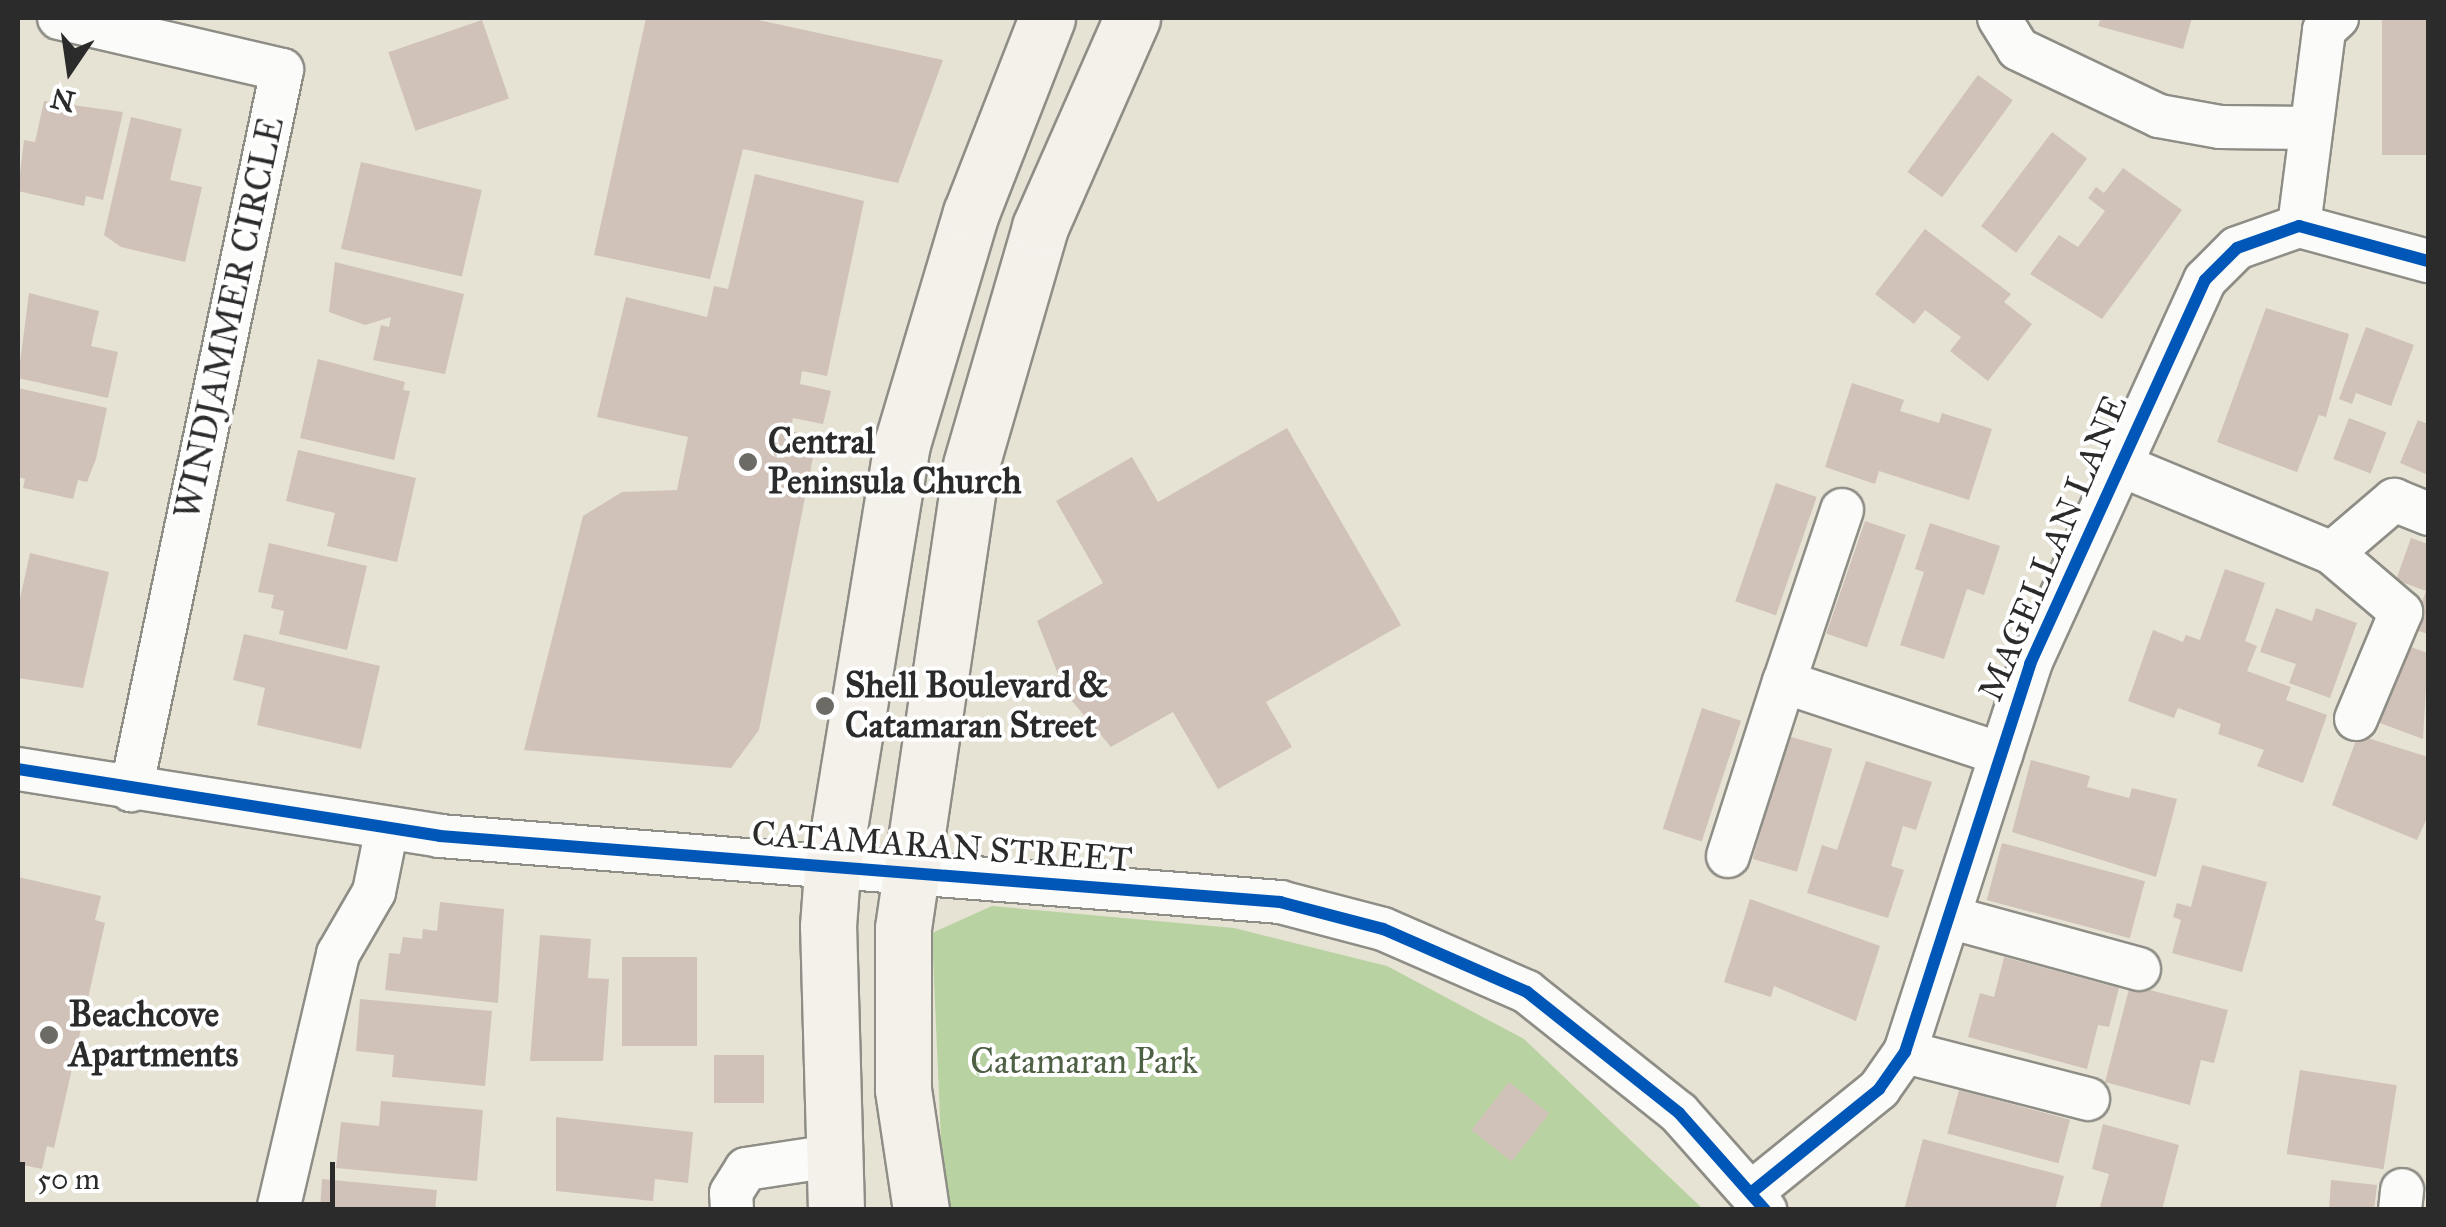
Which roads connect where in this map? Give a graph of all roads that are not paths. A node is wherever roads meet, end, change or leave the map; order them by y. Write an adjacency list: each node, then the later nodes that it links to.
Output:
1 (59, 18): 17 (street, WINDJAMMER CIRCLE)
2 (1047, 18): 20 (main road)
3 (1132, 18): 21 (main road)
4 (2000, 18): 6 (street)
5 (2337, 18): 6 (street)
6 (2311, 128): 7 (street)
7 (2299, 226): 8 (street); 9 (street, MAGELLAN LANE)
8 (2428, 262)
9 (2120, 465): 12 (street); 15 (street, MAGELLAN LANE)
10 (1842, 510): 13 (street)
11 (2428, 514): 12 (street)
12 (2332, 553): 14 (street)
13 (1784, 682): 15 (street); 19 (street)
14 (2356, 719)
15 (2000, 754): 22 (street, MAGELLAN LANE)
16 (18, 768): 17 (street, CATAMARAN STREET)
17 (131, 790): 18 (street, CATAMARAN STREET)
18 (387, 828): 20 (street, CATAMARAN STREET); 28 (street)
19 (1728, 856)
20 (832, 871): 21 (street, CATAMARAN STREET); 26 (main road)
21 (908, 876): 27 (street, CATAMARAN STREET); 31 (main road)
22 (1948, 917): 23 (street); 24 (street, MAGELLAN LANE)
23 (2139, 969)
24 (1906, 1052): 25 (street); 27 (street, MAGELLAN LANE)
25 (2088, 1098)
26 (832, 1156): 29 (street); 30 (main road)
27 (1758, 1201)
28 (278, 1210)
29 (732, 1210)
30 (836, 1210)
31 (921, 1210)

